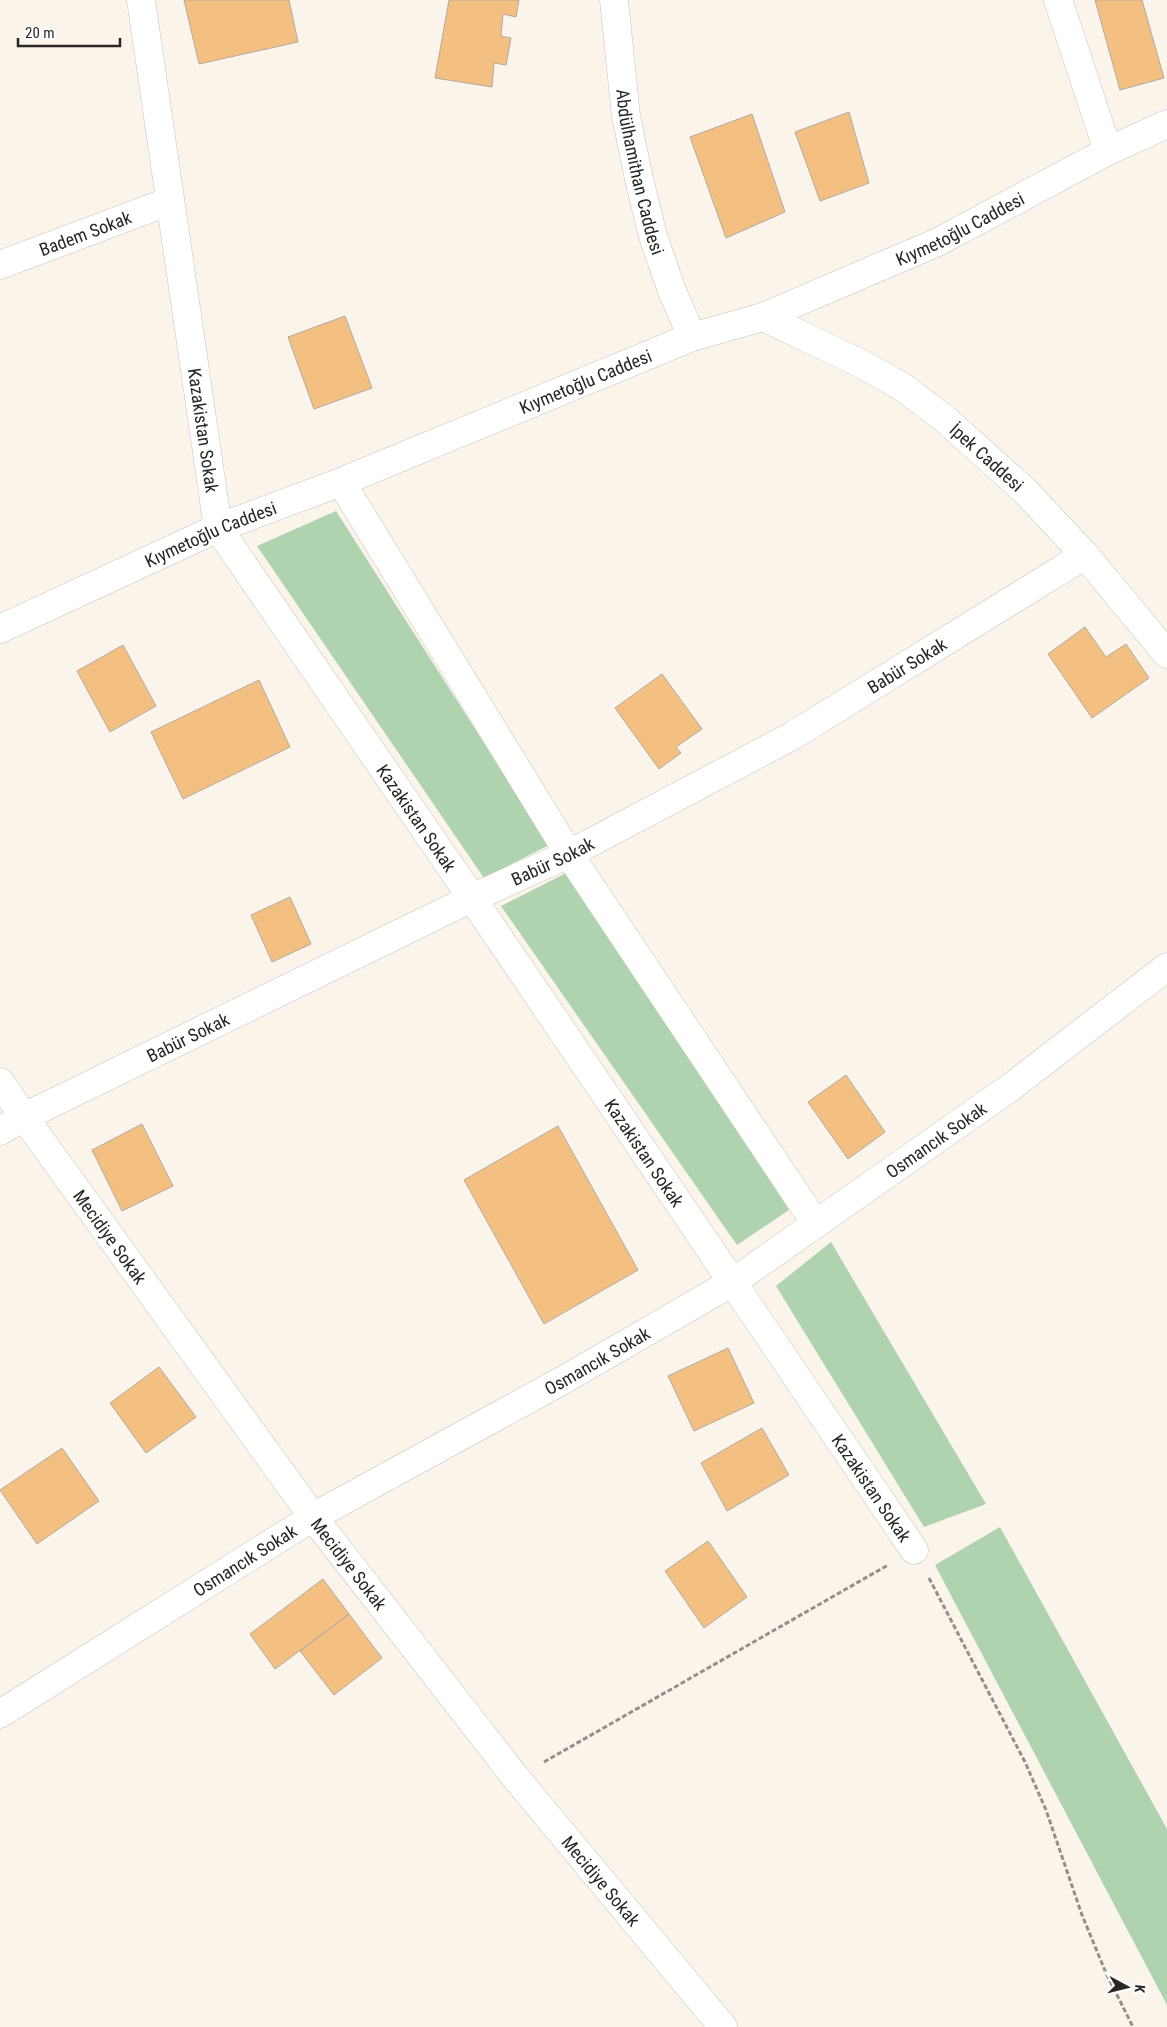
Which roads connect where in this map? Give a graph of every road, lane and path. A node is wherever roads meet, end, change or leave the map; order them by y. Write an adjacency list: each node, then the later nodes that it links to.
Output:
1 (141, 0): 6 (street, Kazakistan Sokak)
2 (614, 0): 9 (street, Abdülhamithan Caddesi)
3 (1058, 0): 5 (street)
4 (1167, 124): 5 (street, Kıymetoğlu Caddesi)
5 (1108, 151): 8 (street, Kıymetoğlu Caddesi)
6 (170, 201): 7 (street, Badem Sokak); 11 (street, Kazakistan Sokak)
7 (0, 265)
8 (764, 317): 9 (street, Kıymetoğlu Caddesi); 12 (street, İpek Caddesi)
9 (692, 337): 10 (street, Kıymetoğlu Caddesi)
10 (341, 482): 11 (street, Kıymetoğlu Caddesi); 15 (street)
11 (218, 528): 13 (street, Kıymetoğlu Caddesi); 16 (street, Kazakistan Sokak)
12 (1085, 554): 14 (street, İpek Caddesi); 15 (street, Babür Sokak)
13 (0, 629)
14 (1167, 654)
15 (569, 854): 16 (street, Babür Sokak); 21 (street)
16 (472, 898): 19 (street, Babür Sokak); 22 (street, Kazakistan Sokak)
17 (1167, 967): 21 (street, Osmancık Sokak)
18 (0, 1082): 19 (street, Mecidiye Sokak)
19 (24, 1117): 20 (street, Babür Sokak); 23 (street, Mecidiye Sokak)
20 (0, 1131)
21 (816, 1224): 22 (street, Osmancık Sokak)
22 (733, 1282): 23 (street, Osmancık Sokak); 24 (street, Kazakistan Sokak)
23 (313, 1517): 25 (street, Osmancık Sokak); 26 (street, Mecidiye Sokak)
24 (914, 1550): 26 (path); 28 (path)
25 (0, 1714)
26 (516, 1778): 27 (street, Mecidiye Sokak)
27 (723, 2027)
28 (1133, 2027)

